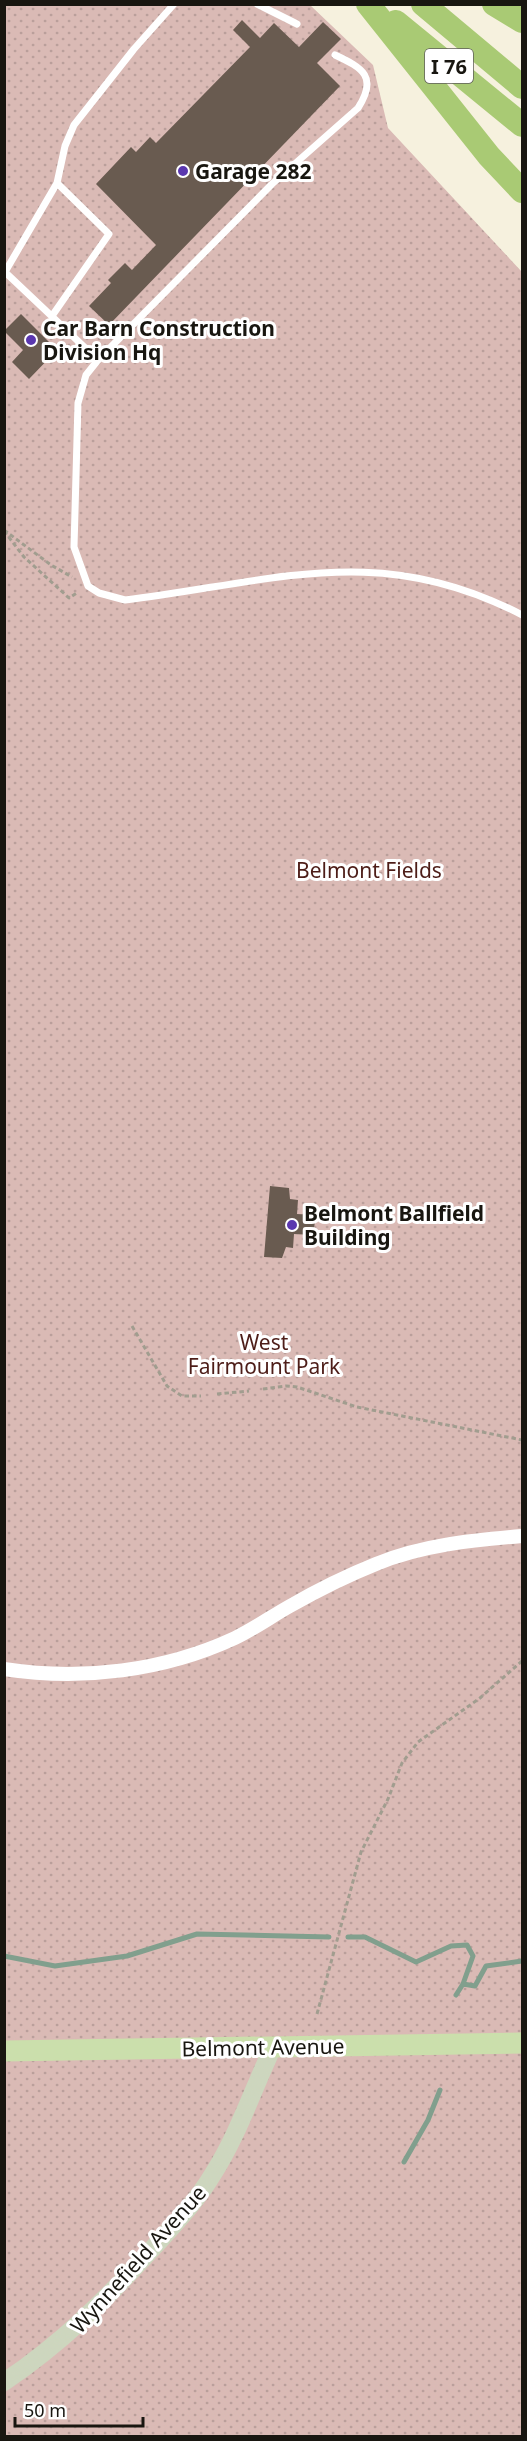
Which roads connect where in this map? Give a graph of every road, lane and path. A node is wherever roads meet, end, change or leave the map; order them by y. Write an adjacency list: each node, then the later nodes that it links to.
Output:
1 (174, 4): 12 (lane)
2 (258, 4): 8 (lane)
3 (368, 4): 13 (highway)
4 (376, 4): 11 (highway, I 76)
5 (423, 4): 10 (highway, I 76)
6 (494, 4): 7 (highway)
7 (522, 21)
8 (297, 24)
9 (335, 55): 15 (lane)
10 (522, 87)
11 (522, 125)
12 (57, 183): 14 (lane); 14 (lane)
13 (522, 191)
14 (52, 316): 15 (lane)
15 (98, 360): 17 (lane)
16 (4, 530): 17 (path); 18 (path)
17 (88, 586): 19 (lane)
18 (69, 598)
19 (522, 615)
20 (132, 1326): 24 (path)
21 (263, 1389): 25 (path)
22 (249, 1391): 23 (path)
23 (217, 1394)
24 (201, 1396)
25 (522, 1440)
26 (522, 1536): 28 (street)
27 (522, 1661): 29 (path)
28 (4, 1669)
29 (317, 2014)
30 (522, 2043): 31 (main road, Belmont Avenue)
31 (273, 2047): 32 (main road, Belmont Avenue); 33 (street, Wynnefield Avenue)
32 (4, 2051)
33 (4, 2382)

